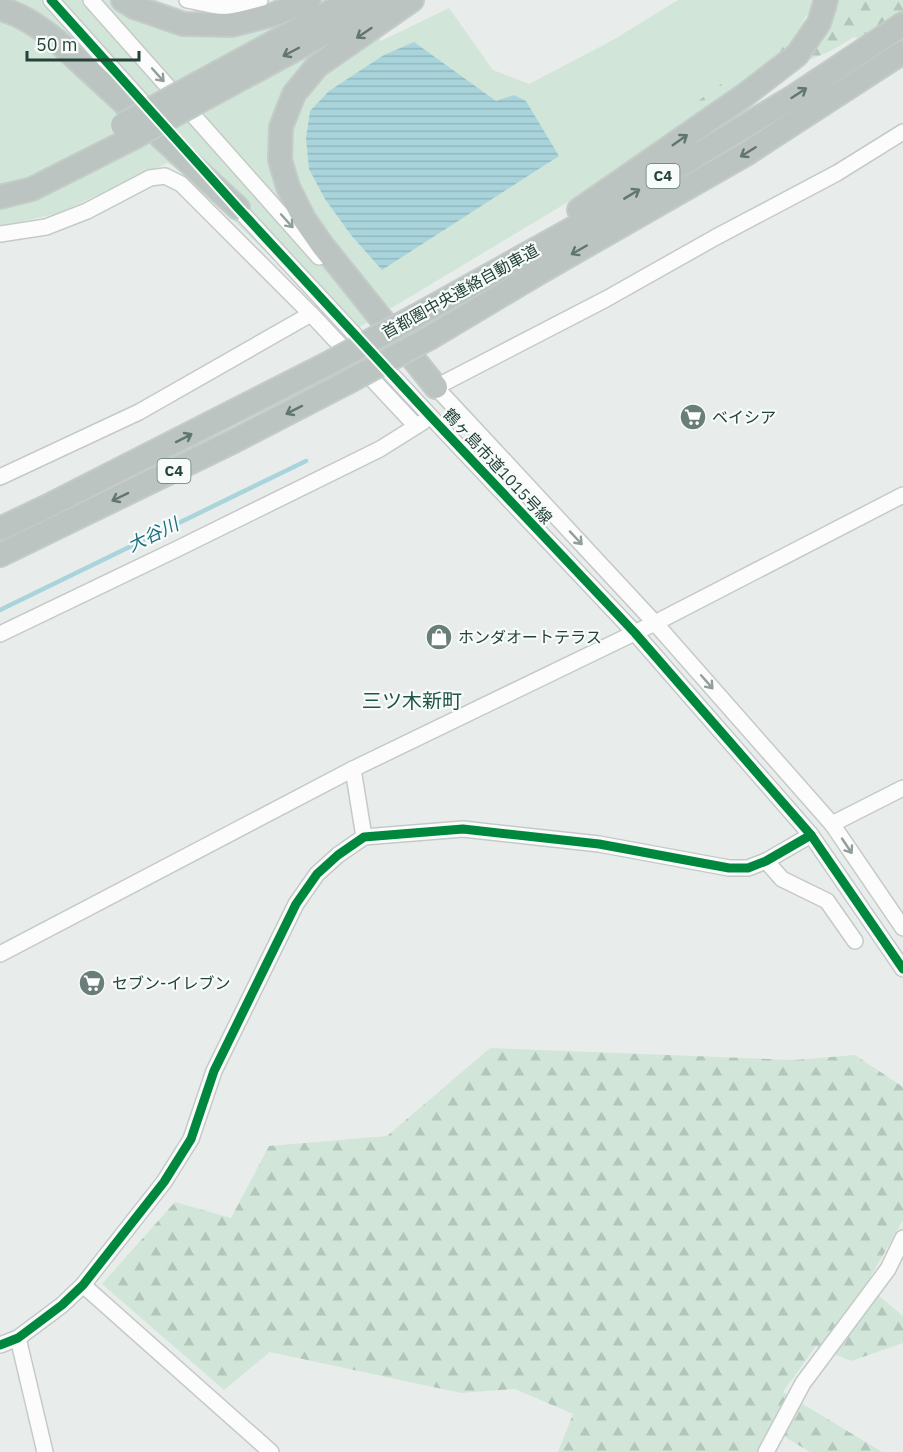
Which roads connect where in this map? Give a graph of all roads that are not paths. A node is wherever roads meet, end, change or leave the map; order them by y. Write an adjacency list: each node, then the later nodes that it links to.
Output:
1 (51, 0): 19 (street, 鶴ヶ島市道1015号線)
2 (91, 0): 23 (street, 鶴ヶ島市道1015号線, one-way to 23)
3 (123, 0): 6 (highway)
4 (187, 0): 5 (street)
5 (260, 0)
6 (309, 0)
7 (351, 0): 14 (highway)
8 (400, 0): 14 (highway, one-way to 14)
9 (412, 0): 23 (highway, one-way to 23)
10 (826, 0): 21 (highway, one-way to 10)
11 (0, 9): 19 (highway)
12 (903, 24): 21 (highway, 首都圏中央連絡自動車道 / C4, one-way to 12)
13 (903, 52): 29 (highway, 首都圏中央連絡自動車道 / C4, one-way to 29, bridge)
14 (203, 90): 15 (highway, bridge)
15 (127, 131): 17 (highway); 18 (highway)
16 (903, 132): 23 (street)
17 (0, 182)
18 (0, 197)
19 (238, 208): 24 (street, 鶴ヶ島市道1015号線)
20 (0, 234): 22 (street)
21 (459, 293): 28 (highway, 首都圏中央連絡自動車道 / C4, one-way to 21, bridge)
22 (311, 314): 25 (street); 26 (street)
23 (436, 387): 30 (street, 鶴ヶ島市道1015号線, one-way to 30)
24 (431, 417): 25 (street); 31 (street, 鶴ヶ島市道1015号線)
25 (416, 426): 32 (street)
26 (0, 477)
27 (903, 495): 30 (street)
28 (0, 529)
29 (0, 555)
30 (655, 623): 31 (street); 35 (street, 鶴ヶ島市道1015号線, one-way to 35)
31 (634, 633): 33 (street); 36 (street, 鶴ヶ島市道1015号線)
32 (0, 634)
33 (353, 769): 37 (street); 41 (street)
34 (903, 789): 35 (street)
35 (832, 824): 39 (street, 鶴ヶ島市道1015号線, one-way to 39)
36 (812, 835): 38 (street); 42 (street, 鶴ヶ島市道1015号線)
37 (364, 837): 38 (street); 45 (street)
38 (766, 861): 40 (street)
39 (903, 928)
40 (855, 941)
41 (0, 954)
42 (903, 969)
43 (903, 1238): 44 (street)
44 (896, 1267): 50 (street)
45 (83, 1285): 46 (street); 49 (street)
46 (18, 1338): 47 (street); 48 (street)
47 (0, 1346)
48 (45, 1452)
49 (271, 1452)
50 (766, 1452)

